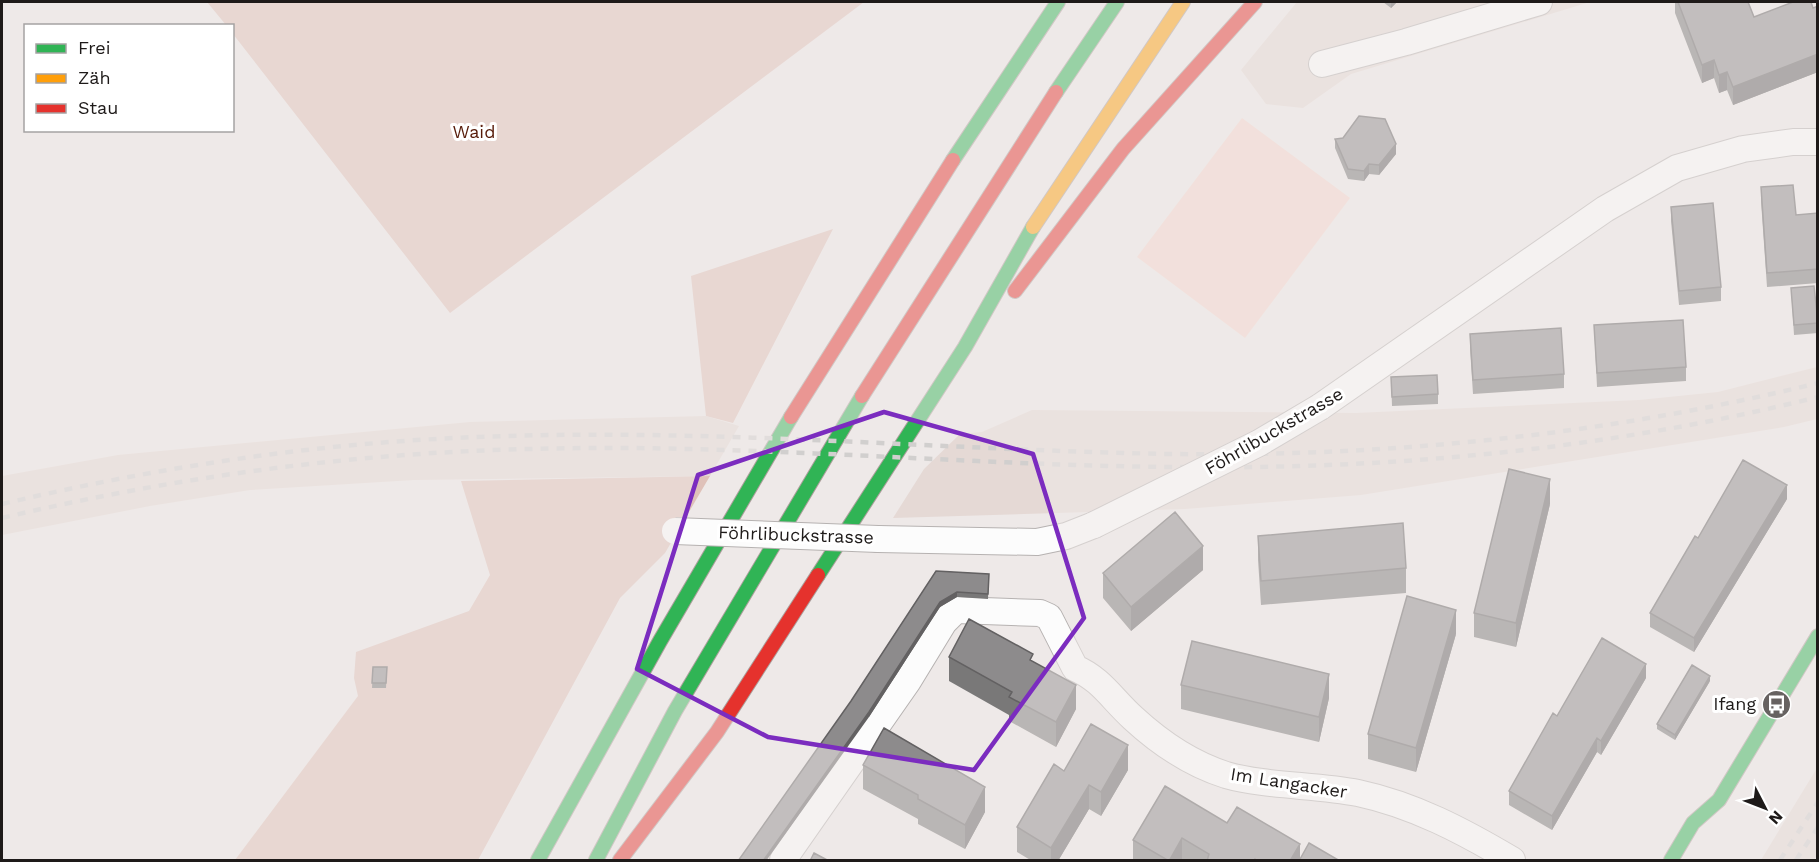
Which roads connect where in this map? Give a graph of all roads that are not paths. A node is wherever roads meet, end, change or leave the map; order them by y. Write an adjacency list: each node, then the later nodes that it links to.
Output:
1 (1058, 2): 13 (main road)
2 (1117, 2): 14 (main road)
3 (1183, 2): 8 (main road)
4 (1539, 2): 6 (street)
5 (1251, 4): 8 (main road)
6 (1322, 64)
7 (1818, 142): 9 (street, Föhrlibuckstrasse, bridge)
8 (965, 346): 15 (main road)
9 (675, 531)
10 (1818, 636): 11 (main road)
11 (1719, 800): 12 (main road); 18 (main road)
12 (1715, 823)
13 (538, 861)
14 (596, 861)
15 (620, 861)
16 (783, 861): 17 (street, Im Langacker)
17 (1512, 861)
18 (1671, 861)

